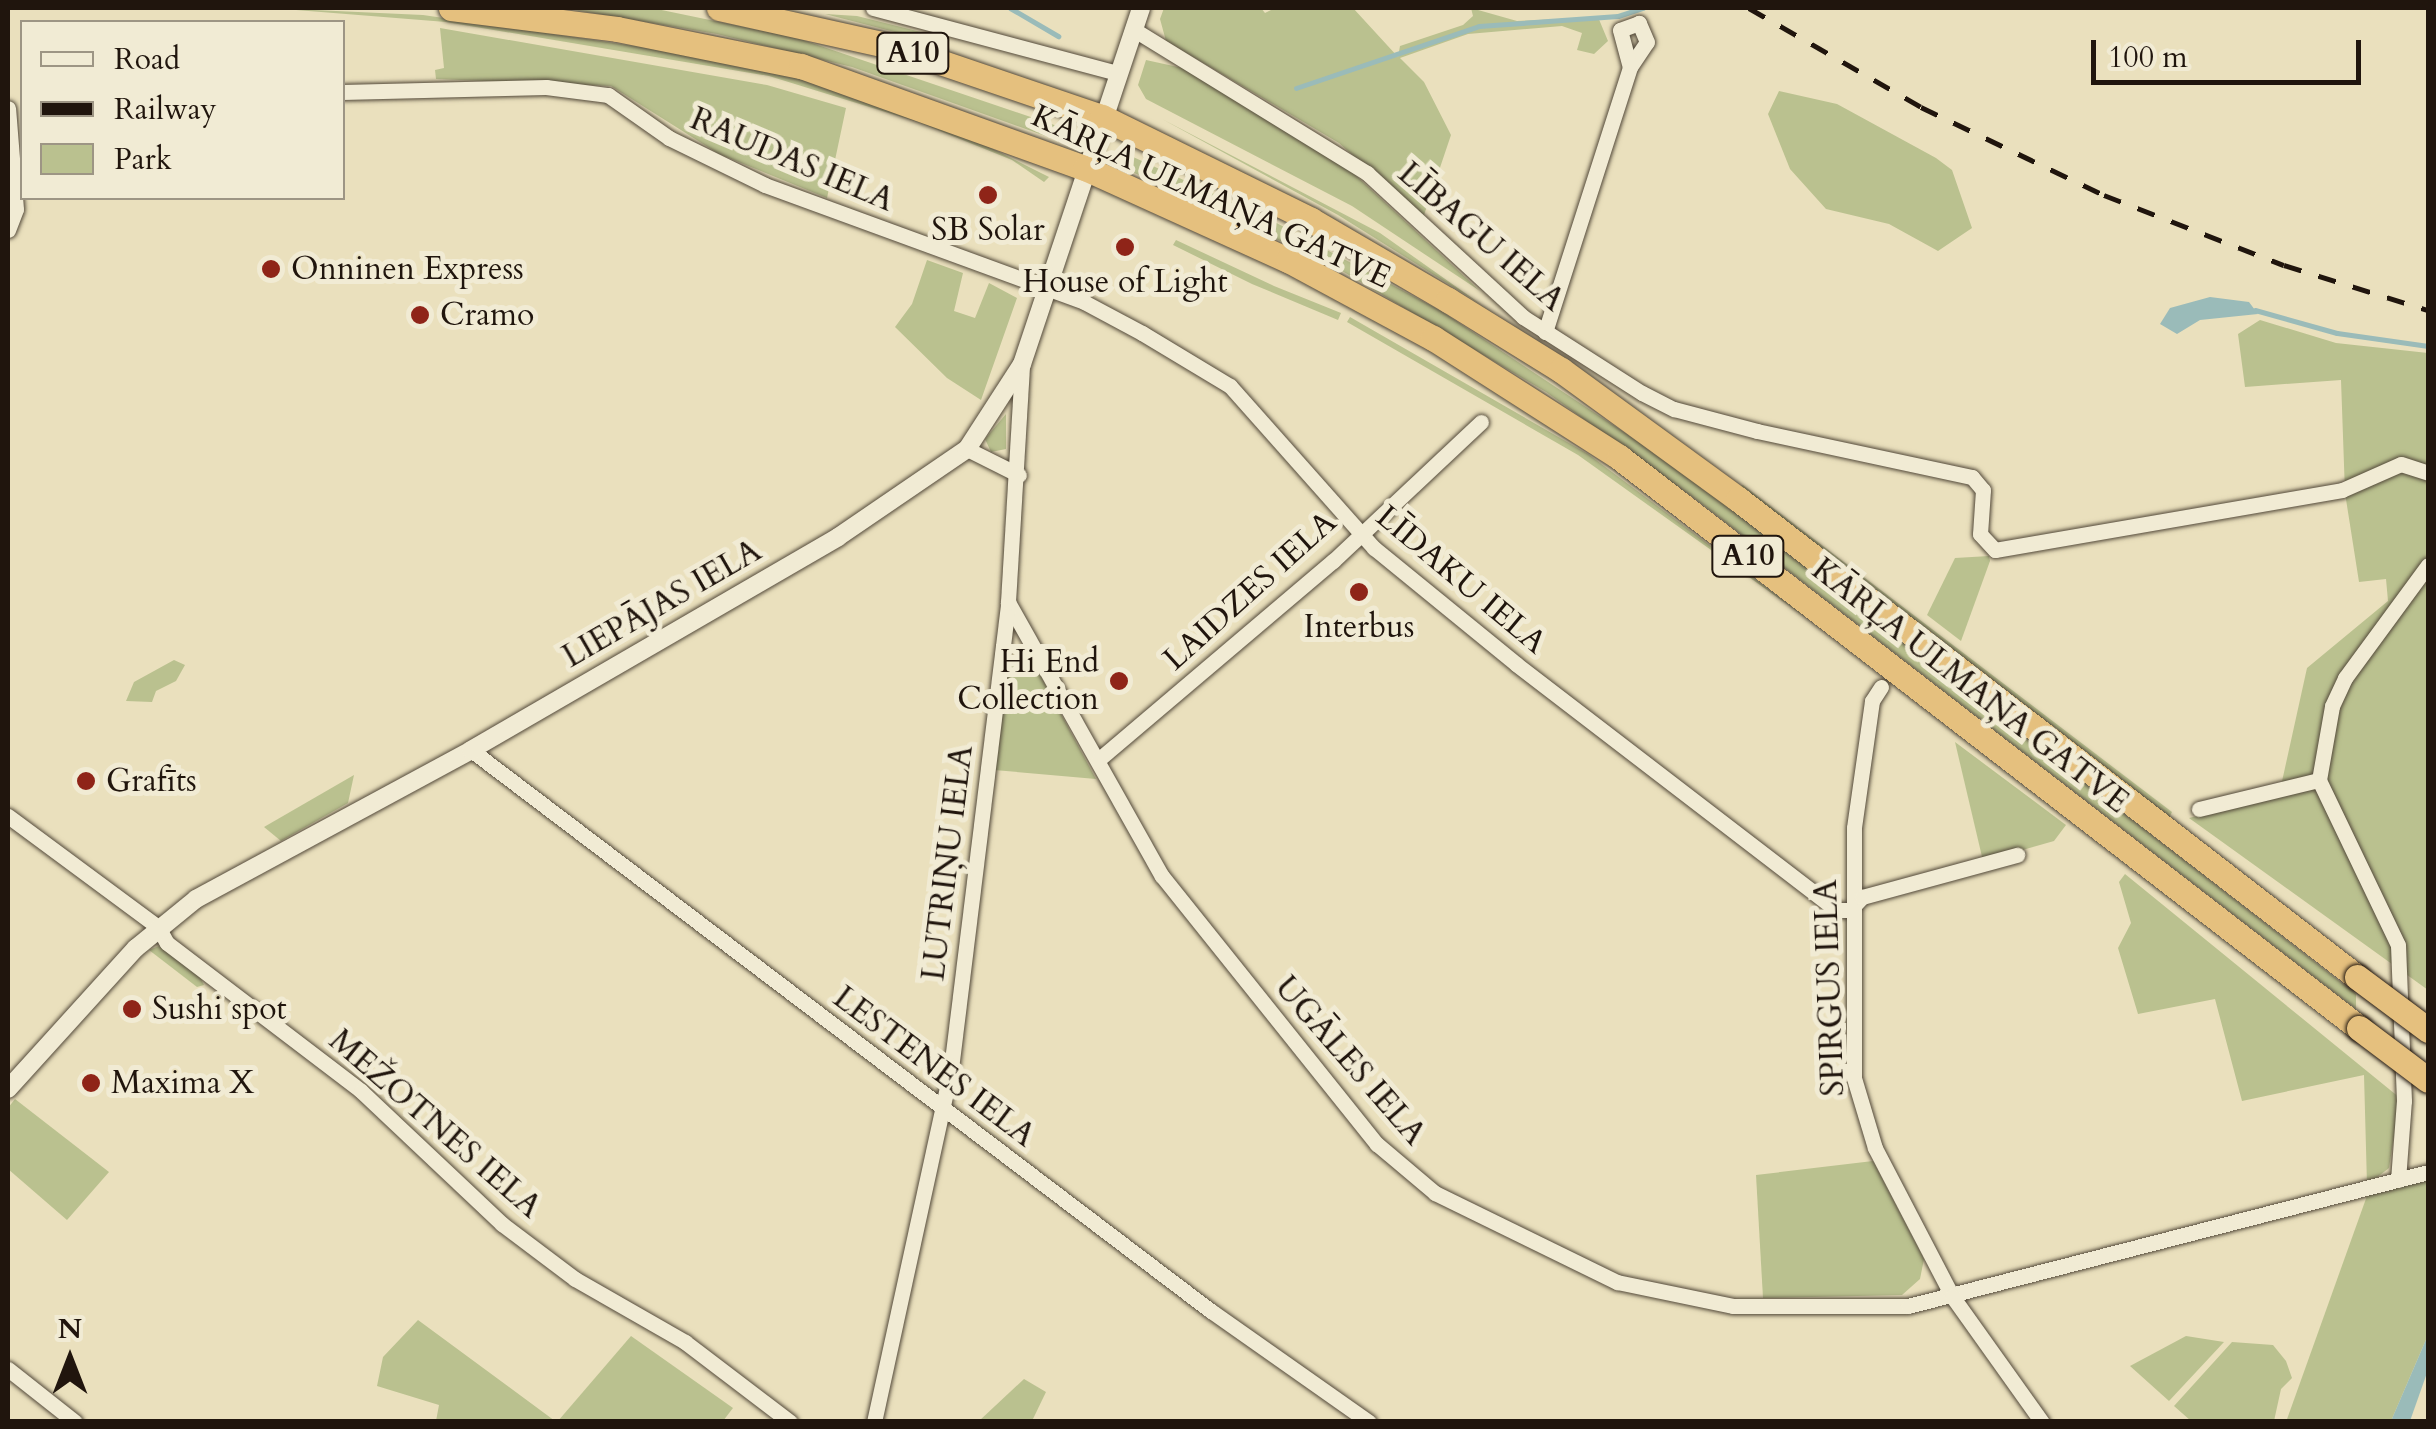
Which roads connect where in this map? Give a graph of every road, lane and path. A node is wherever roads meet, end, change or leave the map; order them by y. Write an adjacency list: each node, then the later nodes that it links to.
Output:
1 (451, 8): 11 (highway, KĀRĻA ULMAŅA GATVE / A10)
2 (720, 8): 10 (highway, KĀRĻA ULMAŅA GATVE / A10)
3 (872, 8): 7 (street)
4 (1141, 8): 5 (street, LIEPĀJAS IELA)
5 (1132, 29): 7 (street, LIEPĀJAS IELA); 14 (street, LĪBAGU IELA)
6 (1630, 68): 14 (street)
7 (1118, 73): 10 (street, LIEPĀJAS IELA)
8 (345, 92): 13 (street, RAUDAS IELA)
9 (8, 108): 12 (street)
10 (1102, 117): 11 (street, LIEPĀJAS IELA); 32 (highway, KĀRĻA ULMAŅA GATVE / A10, bridge)
11 (1085, 168): 13 (street, LIEPĀJAS IELA); 33 (highway, KĀRĻA ULMAŅA GATVE / A10, bridge)
12 (8, 230)
13 (1045, 289): 15 (street, LIEPĀJAS IELA); 20 (street, LĪDAKU IELA)
14 (1545, 332): 18 (street, LĪBAGU IELA)
15 (1022, 364): 17 (street, LIEPĀJAS IELA); 19 (street, LUTRIŅU IELA)
16 (1481, 422): 20 (street, LAIDZES IELA)
17 (967, 449): 19 (street); 24 (street, LIEPĀJAS IELA)
18 (2428, 474)
19 (1019, 475): 22 (street, LUTRIŅU IELA)
20 (1359, 532): 25 (street, LAIDZES IELA); 30 (street, LĪDAKU IELA)
21 (2428, 565): 26 (street)
22 (1008, 602): 25 (street, UGĀLES IELA); 35 (street, LUTRIŅU IELA)
23 (1881, 686): 30 (street, SPIRGUS IELA)
24 (472, 750): 31 (street, LIEPĀJAS IELA); 35 (street, LESTENES IELA)
25 (1098, 760): 38 (street, UGĀLES IELA)
26 (2319, 780): 27 (street); 37 (street)
27 (2200, 809)
28 (8, 816): 31 (street, MEŽOTNES IELA)
29 (2017, 855): 30 (street)
30 (1850, 910): 38 (street, SPIRGUS IELA)
31 (158, 927): 34 (street, LIEPĀJAS IELA); 41 (street, MEŽOTNES IELA)
32 (2428, 1030)
33 (2428, 1080)
34 (8, 1088)
35 (941, 1105): 42 (street, LUTRIŅU IELA); 43 (street, LESTENES IELA)
36 (2428, 1172): 37 (street, UGĀLES IELA)
37 (2398, 1180): 38 (street, UGĀLES IELA)
38 (1952, 1296): 44 (street, SPIRGUS IELA)
39 (8, 1369): 40 (street)
40 (75, 1422)
41 (790, 1422)
42 (874, 1422)
43 (1369, 1422)
44 (2042, 1422)

